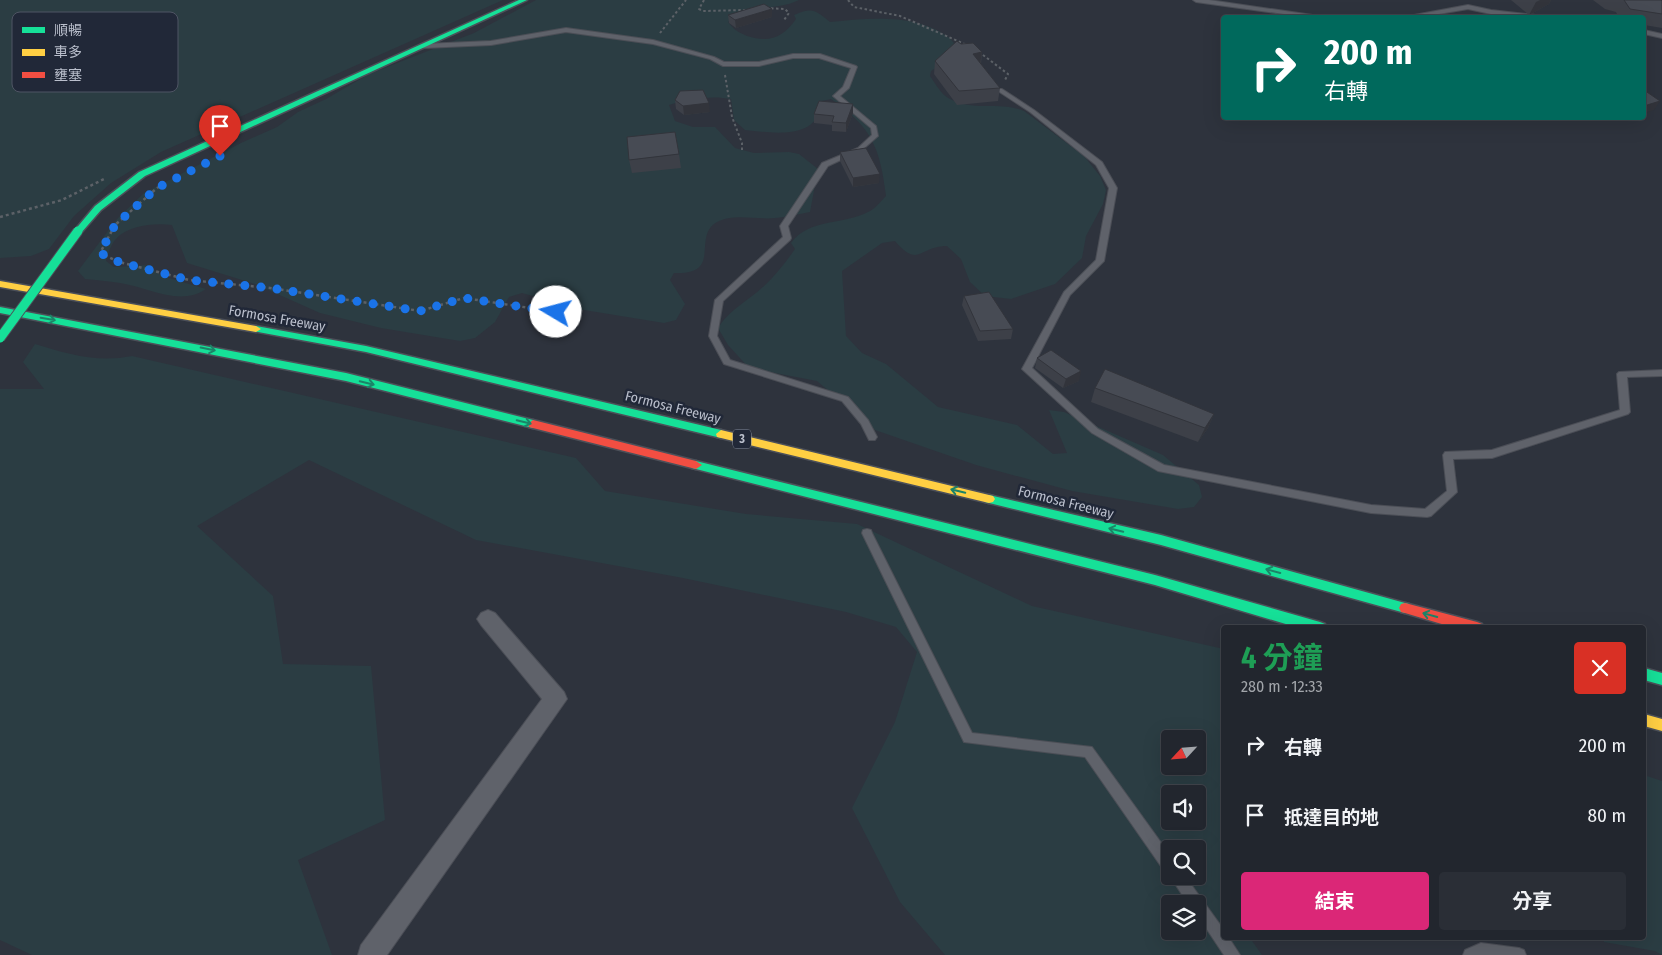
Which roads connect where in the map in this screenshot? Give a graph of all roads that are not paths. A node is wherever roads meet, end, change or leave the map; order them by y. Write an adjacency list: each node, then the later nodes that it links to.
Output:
1 (524, 0): 8 (main road)
2 (1196, 0): 3 (lane)
3 (1310, 15)
4 (1419, 15): 5 (lane)
5 (1526, 15)
6 (1646, 32): 7 (lane)
7 (1662, 36)
8 (421, 46): 12 (main road, bridge); 14 (lane)
9 (1000, 90): 13 (lane)
10 (0, 284): 18 (main road, Formosa Freeway / 3, one-way to 10)
11 (0, 310): 17 (main road, one-way to 17)
12 (0, 338)
13 (1662, 373)
14 (872, 437)
15 (867, 533): 23 (lane)
16 (488, 619): 27 (street)
17 (1310, 625)
18 (1466, 625)
19 (1646, 675): 20 (main road)
20 (1662, 679)
21 (1646, 721): 22 (main road)
22 (1662, 726)
23 (1161, 853)
24 (1206, 917): 25 (lane)
25 (1221, 938)
26 (1222, 940): 28 (lane)
27 (371, 955)
28 (1233, 955)
29 (1470, 955): 30 (lane)
30 (1518, 955)

